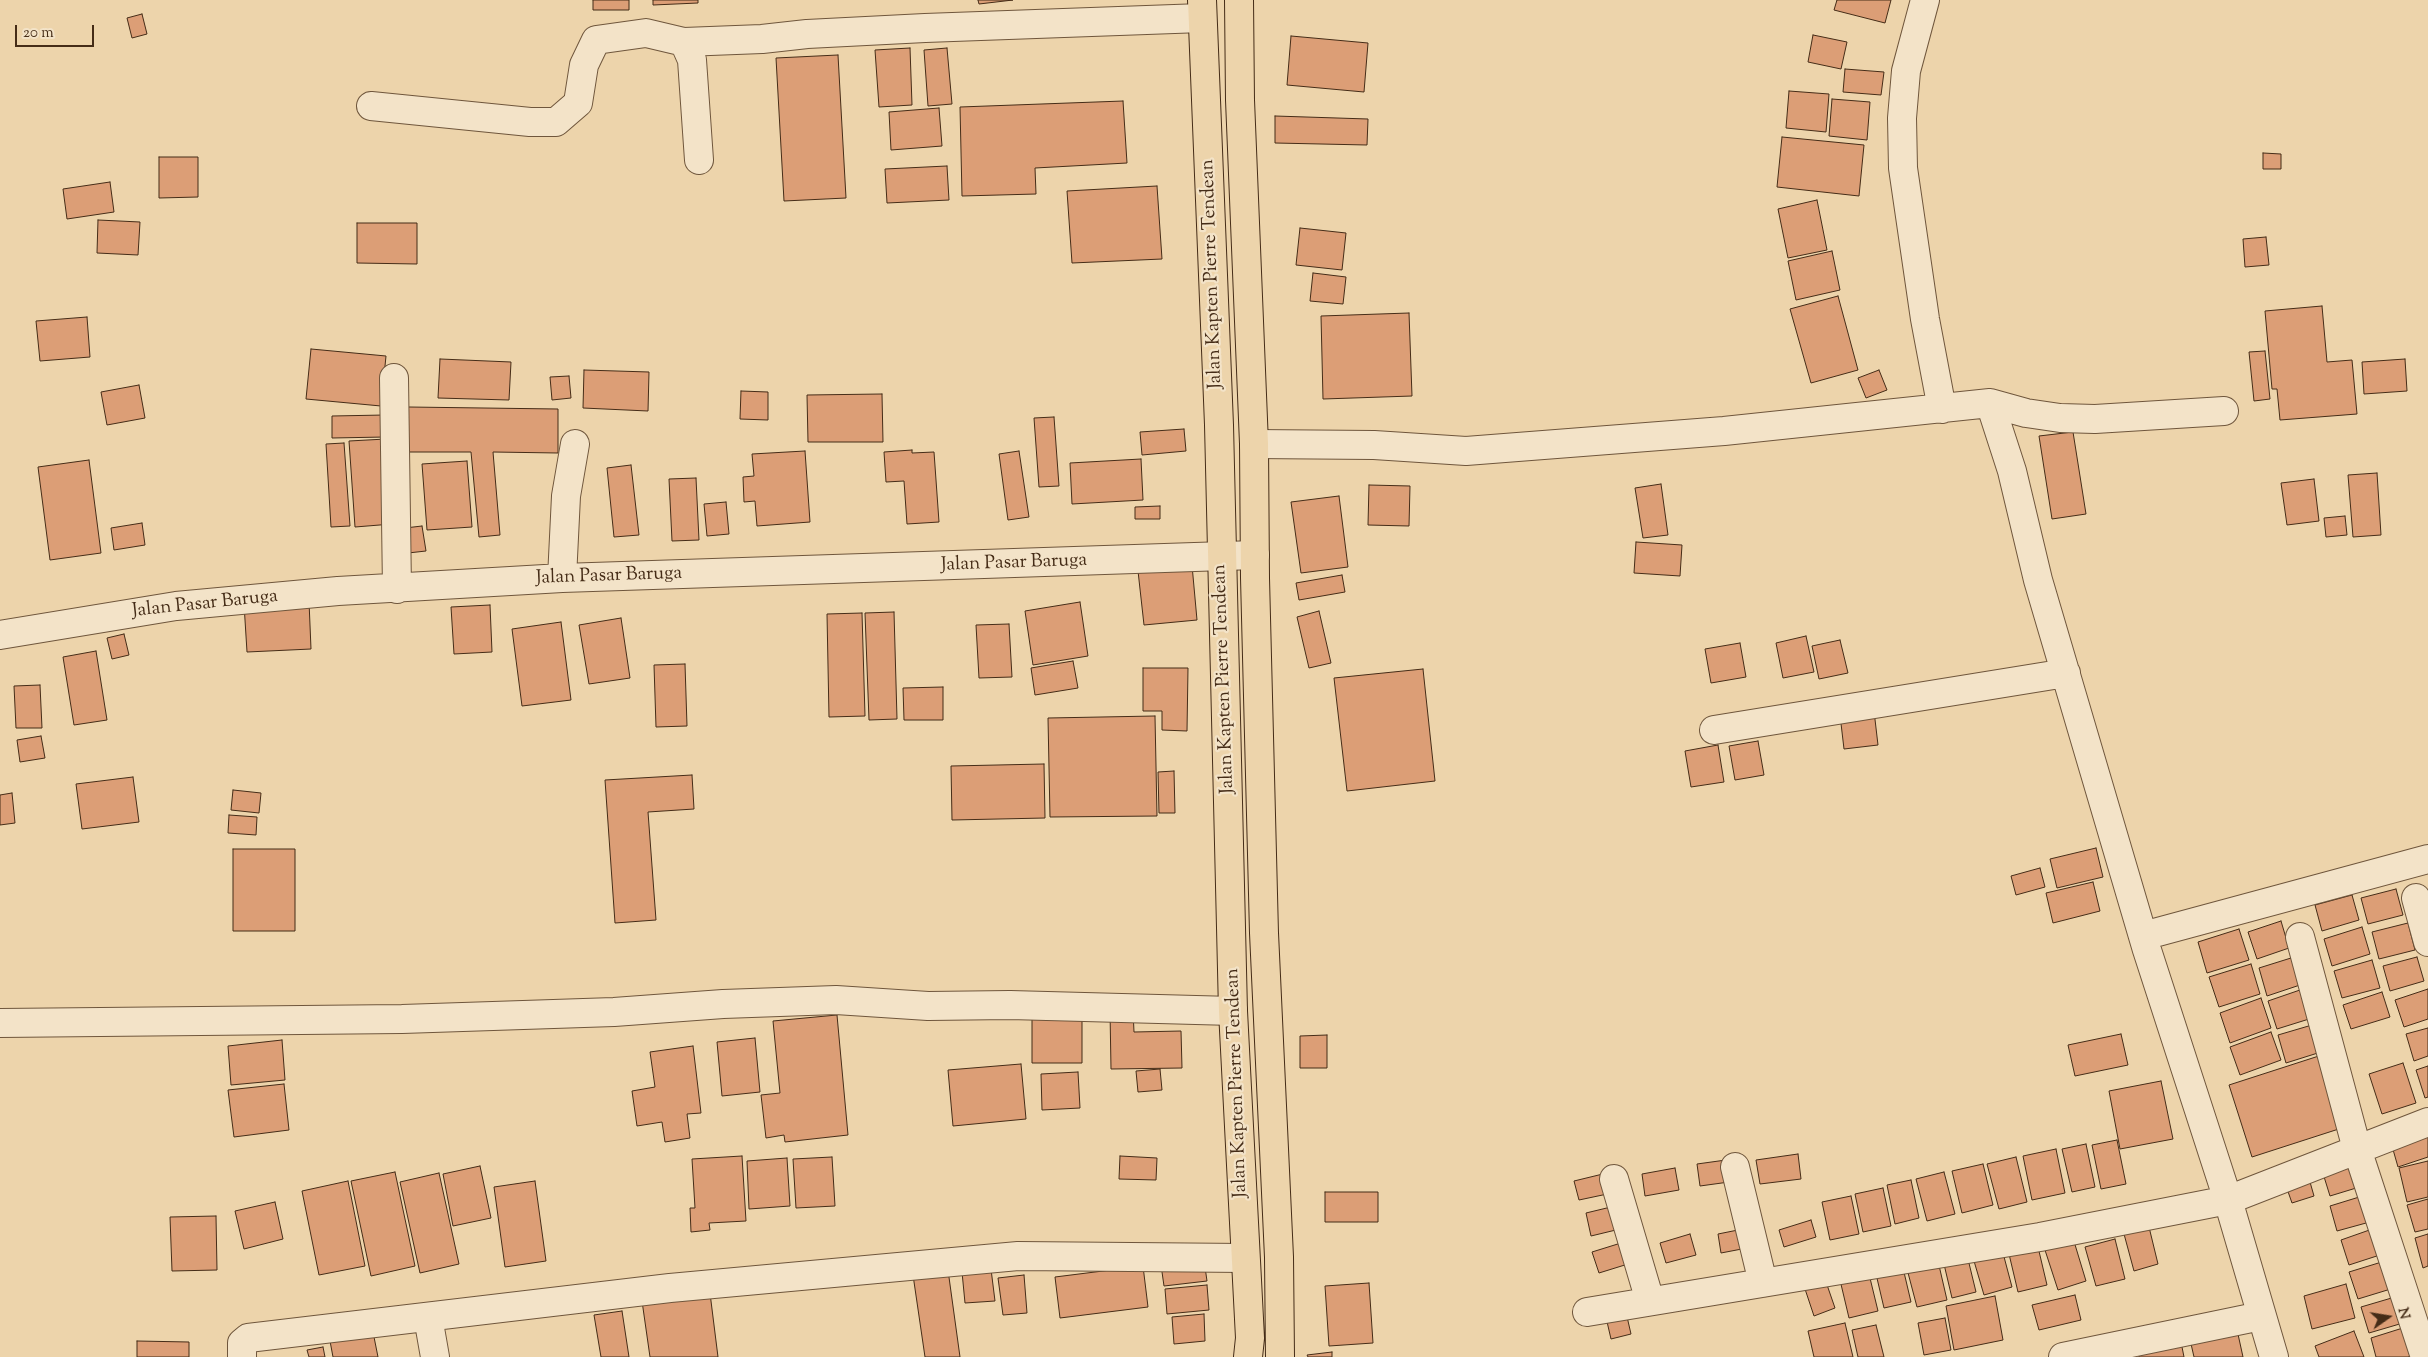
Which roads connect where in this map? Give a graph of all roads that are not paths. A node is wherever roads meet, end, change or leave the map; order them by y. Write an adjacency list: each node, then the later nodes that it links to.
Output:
1 (1239, 0): 12 (highway, Jalan Kapten Pierre Tendean)
2 (1924, 0): 9 (street)
3 (1202, 9): 4 (street); 14 (highway, Jalan Kapten Pierre Tendean)
4 (684, 42): 5 (street); 6 (street)
5 (371, 106)
6 (699, 160)
7 (394, 378): 16 (street)
8 (1990, 403): 9 (street); 10 (street); 18 (street)
9 (1942, 409): 12 (street)
10 (2224, 411)
11 (575, 444): 15 (street)
12 (1254, 444): 13 (highway, Jalan Kapten Pierre Tendean)
13 (1255, 555): 14 (street, Jalan Pasar Baruga); 41 (highway, Jalan Kapten Pierre Tendean)
14 (1221, 556): 15 (street, Jalan Pasar Baruga); 25 (highway, Jalan Kapten Pierre Tendean)
15 (562, 578): 16 (street, Jalan Pasar Baruga)
16 (397, 589): 17 (street, Jalan Pasar Baruga)
17 (0, 635)
18 (2066, 673): 19 (street); 22 (street)
19 (1714, 730)
20 (2428, 859): 22 (street)
21 (2416, 898): 24 (street)
22 (2143, 936): 31 (street)
23 (2300, 937): 28 (street)
24 (2428, 942)
25 (1233, 1011): 26 (street); 32 (highway, Jalan Kapten Pierre Tendean)
26 (0, 1023)
27 (2428, 1122): 28 (street)
28 (2357, 1149): 31 (street); 44 (street)
29 (1734, 1167): 33 (street)
30 (1614, 1179): 34 (street)
31 (2228, 1200): 33 (street); 36 (street)
32 (1245, 1258): 37 (street); 40 (highway, Jalan Kapten Pierre Tendean)
33 (1762, 1283): 34 (street)
34 (1650, 1301): 35 (street)
35 (1587, 1312)
36 (2261, 1316): 42 (street); 43 (street)
37 (428, 1318): 38 (street); 39 (street)
38 (242, 1357)
39 (435, 1357)
40 (1248, 1357)
41 (1280, 1357)
42 (2062, 1357)
43 (2274, 1357)
44 (2425, 1357)

